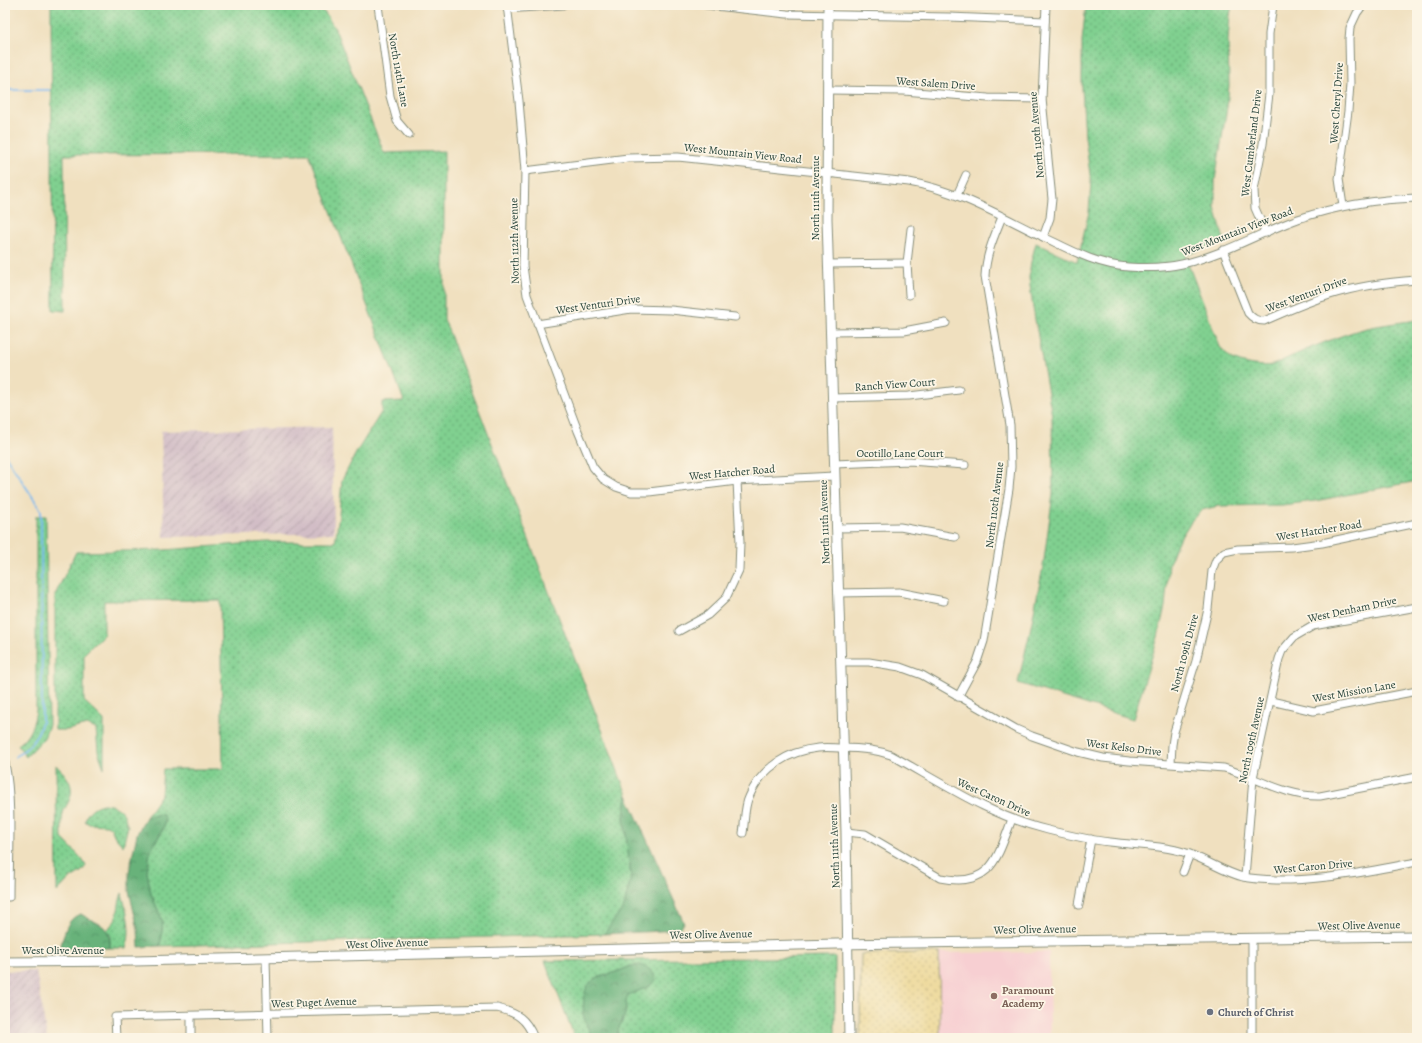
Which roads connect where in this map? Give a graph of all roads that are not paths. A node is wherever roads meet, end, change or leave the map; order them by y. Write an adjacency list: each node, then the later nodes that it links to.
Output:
1 (378, 5): 13 (street, North 114th Lane)
2 (563, 5): 8 (street)
3 (706, 5): 9 (street)
4 (828, 5): 9 (main road, North 111th Avenue)
5 (1046, 5): 10 (street, North 110th Avenue)
6 (1273, 5): 22 (street, West Cumberland Drive)
7 (1363, 5): 19 (street, West Cheryl Drive)
8 (507, 7): 14 (street, North 112th Avenue)
9 (828, 16): 10 (street); 11 (main road, North 111th Avenue)
10 (1045, 21): 12 (street, North 110th Avenue)
11 (828, 90): 12 (street, West Salem Drive); 15 (main road, North 111th Avenue)
12 (1042, 99): 23 (street, North 110th Avenue)
13 (409, 135)
14 (525, 171): 15 (street, West Mountain View Road); 31 (street, North 112th Avenue)
15 (826, 173): 17 (street, West Mountain View Road); 26 (main road, North 111th Avenue)
16 (966, 175): 17 (street)
17 (957, 195): 20 (street, West Mountain View Road)
18 (1417, 198): 19 (street, West Mountain View Road)
19 (1344, 206): 22 (street, West Mountain View Road)
20 (1002, 217): 23 (street, West Mountain View Road); 51 (street, North 110th Avenue)
21 (911, 229): 25 (street)
22 (1266, 233): 24 (street, West Mountain View Road)
23 (1043, 237): 24 (street, West Mountain View Road)
24 (1223, 250): 27 (street, West Venturi Drive)
25 (907, 262): 26 (street); 28 (street)
26 (828, 264): 32 (main road, North 111th Avenue)
27 (1417, 280)
28 (909, 295)
29 (735, 316): 31 (street, West Venturi Drive)
30 (946, 323): 32 (street)
31 (537, 324): 39 (street, North 112th Avenue)
32 (831, 332): 34 (main road, North 111th Avenue)
33 (958, 390): 34 (street, Ranch View Court)
34 (832, 398): 35 (main road, North 111th Avenue)
35 (834, 464): 36 (street, Ocotillo Lane Court); 37 (main road, North 111th Avenue)
36 (965, 465)
37 (834, 476): 38 (street, West Hatcher Road); 41 (main road, North 111th Avenue)
38 (737, 481): 39 (street, West Hatcher Road); 47 (street)
39 (631, 492)
40 (1417, 523): 43 (street, West Hatcher Road)
41 (836, 528): 42 (street); 44 (main road, North 111th Avenue)
42 (955, 537)
43 (1224, 552): 55 (street, North 109th Drive)
44 (838, 593): 45 (street); 49 (main road, North 111th Avenue)
45 (944, 601)
46 (1417, 607): 48 (street, West Denham Drive)
47 (679, 631)
48 (1294, 637): 52 (street, North 109th Avenue)
49 (841, 662): 51 (street, West Kelso Drive); 53 (main road, North 111th Avenue)
50 (1417, 691): 52 (street, West Mission Lane)
51 (958, 697): 55 (street, West Kelso Drive)
52 (1270, 701): 57 (street, North 109th Avenue)
53 (844, 748): 59 (street, West Caron Drive); 60 (main road, North 111th Avenue); 61 (street, West Caron Drive)
54 (5, 763): 58 (street)
55 (1171, 763): 57 (street, West Kelso Drive)
56 (1417, 777): 57 (street, West Kelso Drive)
57 (1253, 778): 66 (street, North 109th Avenue)
58 (7, 816): 67 (street)
59 (1012, 819): 60 (street); 62 (street, West Caron Drive)
60 (846, 832): 71 (main road, North 111th Avenue)
61 (743, 833)
62 (1090, 839): 63 (street, West Caron Drive); 68 (street)
63 (1190, 854): 65 (street); 66 (street, West Caron Drive)
64 (1417, 862): 66 (street, West Caron Drive)
65 (1183, 872)
66 (1245, 877)
67 (7, 897)
68 (1079, 905)
69 (1417, 936): 70 (main road, West Olive Avenue)
70 (1252, 938): 71 (main road, West Olive Avenue); 81 (street)
71 (849, 943): 72 (main road, West Olive Avenue); 80 (main road, North 111th Avenue)
72 (266, 958): 73 (main road, West Olive Avenue); 74 (street)
73 (5, 962)
74 (267, 1014): 75 (street, West Puget Avenue); 78 (street); 79 (street, West Puget Avenue)
75 (191, 1016): 76 (street, West Puget Avenue); 77 (street)
76 (116, 1038)
77 (191, 1038)
78 (268, 1038)
79 (534, 1038)
80 (850, 1038)
81 (1252, 1038)

